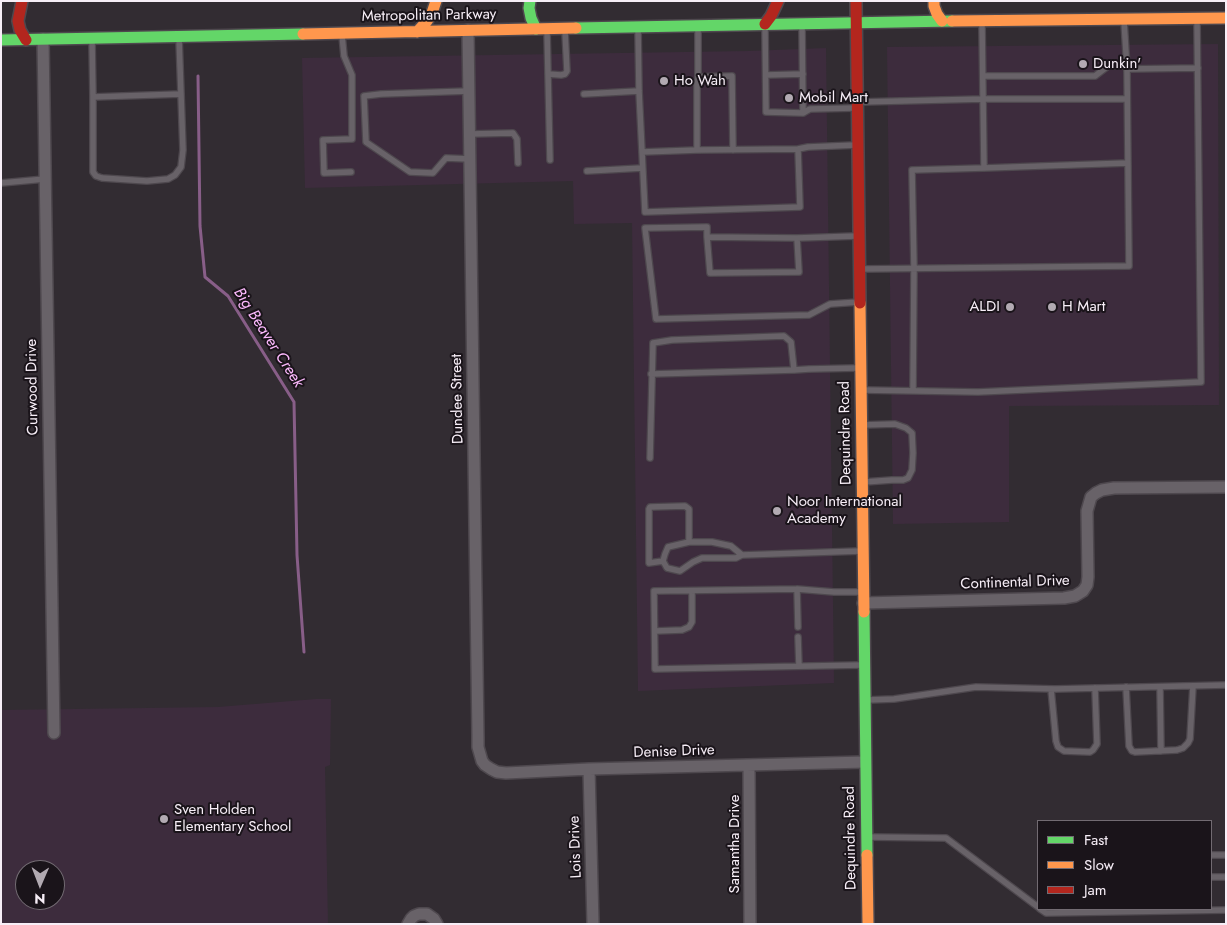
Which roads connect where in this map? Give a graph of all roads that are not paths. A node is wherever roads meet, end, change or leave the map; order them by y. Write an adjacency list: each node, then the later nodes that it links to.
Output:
1 (22, 1): 25 (main road)
2 (436, 1): 20 (main road)
3 (530, 1): 18 (main road)
4 (778, 1): 14 (main road)
5 (856, 1): 12 (main road, Dequindre Road)
6 (934, 1): 10 (main road)
7 (1197, 18): 8 (main road, Metropolitan Parkway); 9 (main road, Metropolitan Parkway); 28 (lane)
8 (1226, 18)
9 (1124, 19): 11 (main road, Metropolitan Parkway); 27 (lane)
10 (942, 21): 11 (main road, Metropolitan Parkway); 12 (main road, Metropolitan Parkway)
11 (982, 21): 32 (lane)
12 (856, 22): 13 (main road, Metropolitan Parkway); 41 (main road, Dequindre Road)
13 (802, 23): 14 (main road, Metropolitan Parkway); 30 (lane)
14 (765, 24): 15 (main road, Metropolitan Parkway); 31 (lane)
15 (698, 25): 16 (main road, Metropolitan Parkway); 33 (lane)
16 (638, 27): 17 (main road, Metropolitan Parkway); 34 (lane)
17 (565, 28): 18 (main road, Metropolitan Parkway); 29 (lane)
18 (542, 29): 19 (main road, Metropolitan Parkway); 29 (lane)
19 (468, 30): 20 (main road, Metropolitan Parkway); 35 (street, Dundee Street)
20 (417, 32): 21 (main road, Metropolitan Parkway)
21 (342, 33): 22 (main road, Metropolitan Parkway); 56 (lane)
22 (179, 36): 23 (main road, Metropolitan Parkway); 36 (lane)
23 (92, 38): 26 (main road, Metropolitan Parkway); 38 (lane)
24 (1, 40): 25 (main road, Metropolitan Parkway)
25 (26, 40): 26 (main road, Metropolitan Parkway)
26 (44, 40): 57 (street, Curwood Drive)
27 (1127, 67): 28 (lane); 32 (lane); 40 (lane)
28 (1198, 68): 69 (lane)
29 (548, 74): 50 (lane)
30 (802, 74): 31 (lane); 42 (lane)
31 (766, 75): 42 (lane)
32 (983, 76): 39 (lane)
33 (698, 77): 46 (lane); 47 (lane)
34 (638, 90): 37 (lane); 48 (lane)
35 (469, 91): 43 (street, Dundee Street); 49 (lane)
36 (181, 94): 38 (lane); 38 (lane)
37 (584, 94)
38 (93, 97)
39 (983, 99): 40 (lane); 41 (lane); 54 (lane)
40 (1127, 99): 52 (lane)
41 (857, 105): 42 (lane); 44 (main road, Dequindre Road)
42 (803, 113)
43 (470, 134): 49 (street, Dundee Street); 51 (lane)
44 (858, 144): 45 (lane); 59 (main road, Dequindre Road)
45 (798, 149): 47 (lane); 53 (lane)
46 (697, 150): 47 (lane); 48 (lane)
47 (733, 150)
48 (642, 152): 53 (lane)
49 (470, 159): 96 (street, Dundee Street)
50 (550, 160)
51 (518, 163)
52 (1128, 163): 54 (lane); 62 (lane)
53 (642, 168): 55 (lane)
54 (984, 168): 62 (lane)
55 (587, 171)
56 (350, 172)
57 (45, 179): 58 (lane); 93 (street, Curwood Drive)
58 (1, 183)
59 (859, 236): 61 (lane); 63 (main road, Dequindre Road)
60 (707, 237): 61 (lane); 61 (lane); 64 (lane)
61 (797, 238)
62 (914, 268): 63 (lane); 69 (lane)
63 (859, 269): 64 (main road, Dequindre Road)
64 (860, 302): 65 (main road, Dequindre Road)
65 (860, 368): 66 (lane); 68 (main road, Dequindre Road)
66 (794, 370): 67 (lane); 67 (lane)
67 (651, 374): 71 (lane)
68 (861, 390): 69 (lane); 70 (main road, Dequindre Road)
69 (914, 390)
70 (861, 426): 72 (main road, Dequindre Road); 72 (lane)
71 (650, 458)
72 (862, 482): 75 (main road, Dequindre Road)
73 (1226, 487): 80 (street, Continental Drive)
74 (689, 542): 76 (lane); 77 (lane); 77 (lane)
75 (863, 551): 76 (lane); 80 (main road, Dequindre Road)
76 (742, 555): 77 (lane)
77 (663, 561)
78 (797, 589): 79 (lane); 80 (lane); 81 (lane)
79 (692, 591): 82 (lane); 82 (lane)
80 (863, 597): 84 (main road, Dequindre Road)
81 (798, 627)
82 (654, 630): 85 (lane)
83 (798, 638): 85 (lane)
84 (864, 665): 85 (lane); 92 (main road, Dequindre Road)
85 (799, 666)
86 (1226, 685): 88 (lane)
87 (1160, 686): 88 (lane); 89 (lane); 94 (lane)
88 (1193, 686): 94 (lane)
89 (1126, 687): 90 (lane); 94 (lane)
90 (1095, 688): 91 (lane); 91 (lane)
91 (1051, 689): 92 (lane)
92 (865, 700): 95 (main road, Dequindre Road)
93 (54, 733)
94 (1161, 751)
95 (865, 762): 97 (street, Denise Drive); 99 (main road, Dequindre Road)
96 (485, 765): 98 (street, Denise Drive)
97 (749, 765): 98 (street, Denise Drive); 111 (street, Samantha Drive)
98 (589, 769): 110 (street, Lois Drive)
99 (867, 837): 104 (lane); 112 (main road, Dequindre Road)
100 (1226, 854): 101 (lane)
101 (1212, 855)
102 (1212, 877): 103 (lane)
103 (1226, 877)
104 (1037, 906)
105 (1042, 910): 106 (lane)
106 (1177, 910): 107 (lane)
107 (1226, 910)
108 (408, 924): 109 (street)
109 (437, 924)
110 (593, 924)
111 (750, 924)
112 (868, 924)

